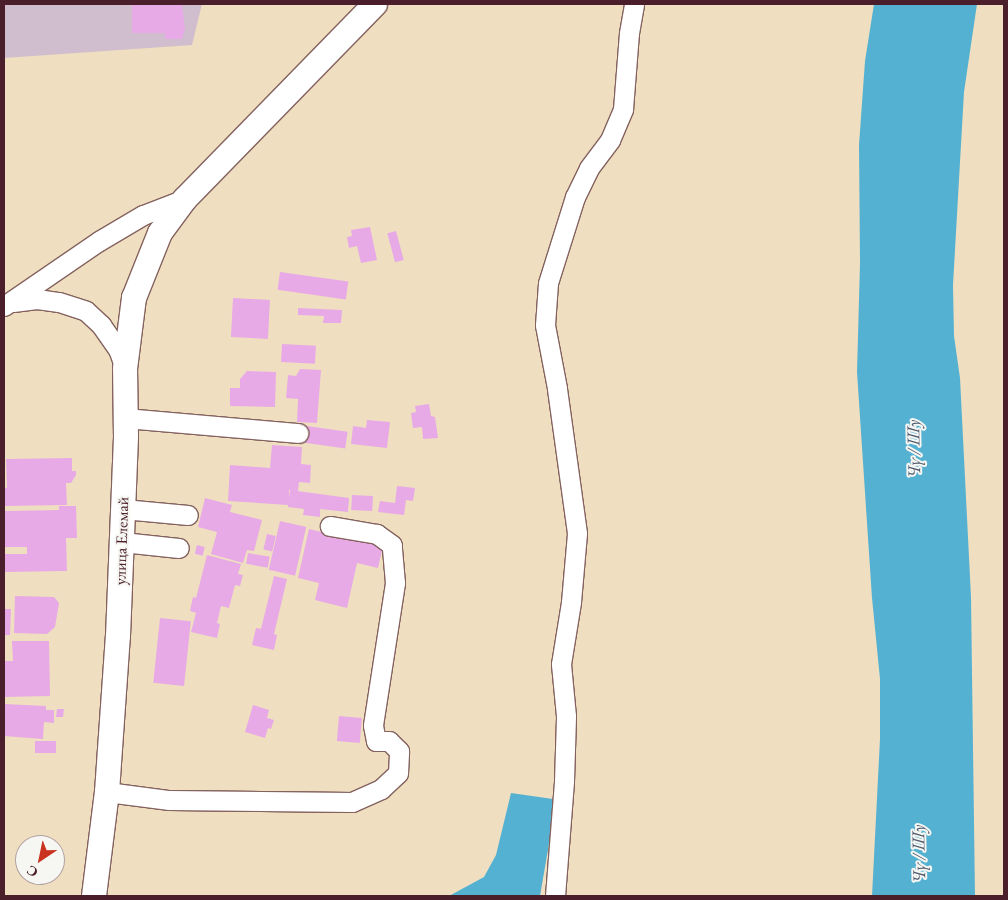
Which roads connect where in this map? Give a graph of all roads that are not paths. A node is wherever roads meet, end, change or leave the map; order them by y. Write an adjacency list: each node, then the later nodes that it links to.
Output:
1 (375, 4): 3 (street, улица Елемай)
2 (634, 4): 15 (street)
3 (185, 198): 4 (street); 5 (street, улица Елемай)
4 (6, 304): 5 (street)
5 (125, 369): 6 (street, улица Елемай)
6 (126, 418): 7 (street); 8 (street, улица Елемай)
7 (298, 433)
8 (123, 509): 9 (street); 11 (street, улица Елемай)
9 (188, 514)
10 (330, 526): 13 (street)
11 (122, 542): 12 (street); 13 (street, улица Елемай)
12 (179, 548)
13 (107, 792): 14 (street, улица Елемай)
14 (94, 896)
15 (555, 896)

